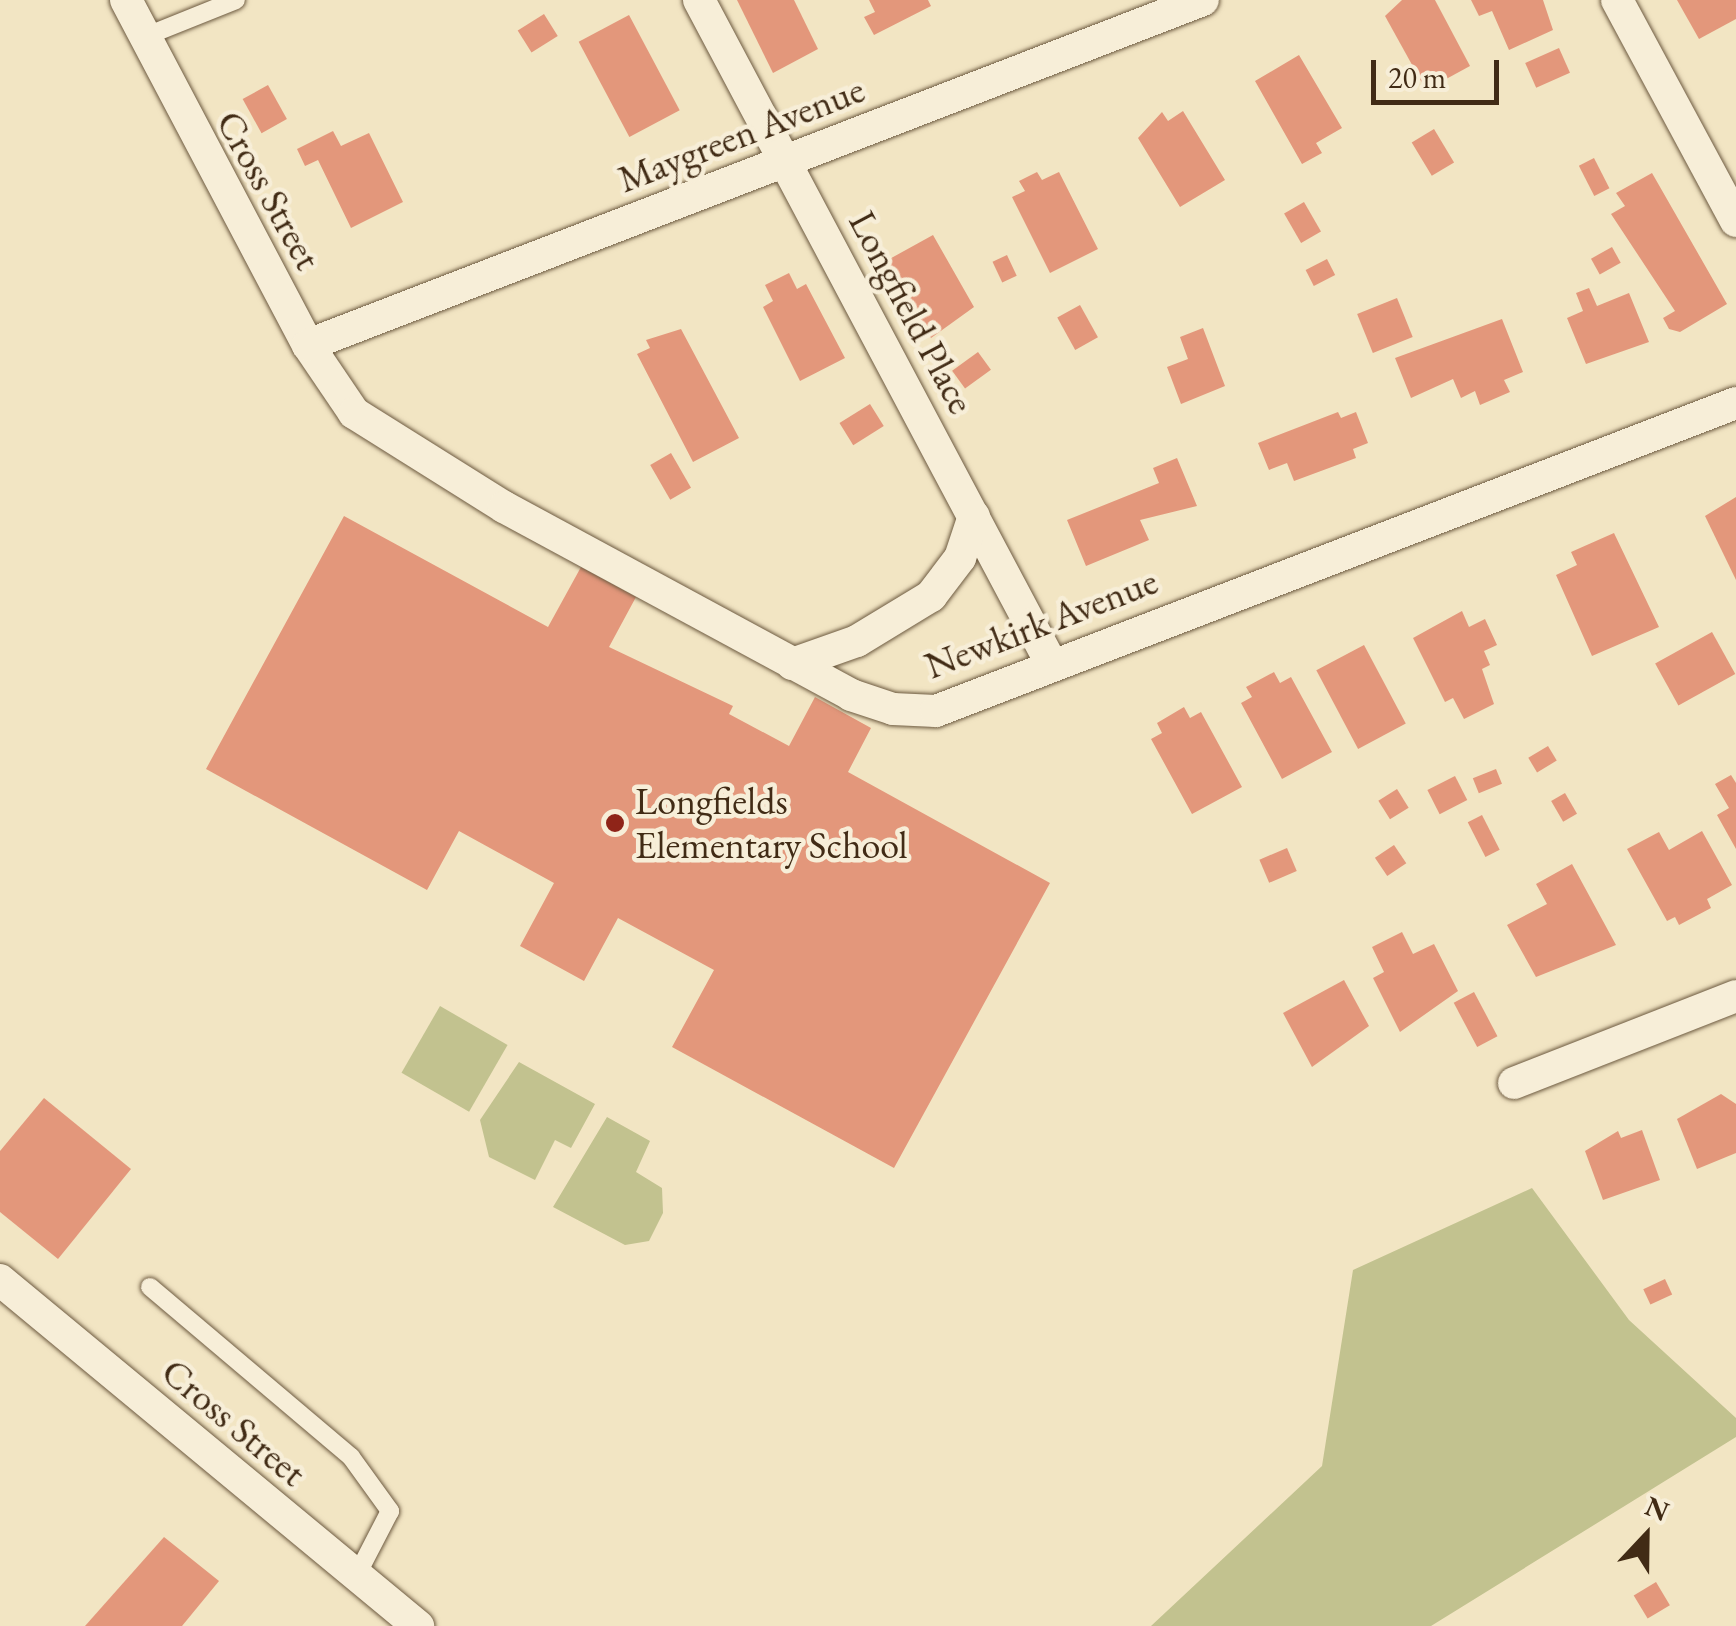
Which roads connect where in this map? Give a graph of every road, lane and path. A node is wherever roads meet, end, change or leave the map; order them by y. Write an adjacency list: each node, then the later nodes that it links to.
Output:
1 (126, 0): 6 (street, Cross Street)
2 (236, 0): 6 (lane)
3 (700, 0): 7 (street, Longfield Place)
4 (1203, 0): 7 (street, Maygreen Avenue)
5 (1617, 0): 8 (street)
6 (144, 37): 9 (street, Cross Street)
7 (786, 159): 9 (street, Maygreen Avenue); 12 (street, Longfield Place)
8 (1736, 221)
9 (308, 346): 11 (street, Cross Street)
10 (1736, 402): 13 (street, Newkirk Avenue)
11 (354, 412): 14 (street, Newkirk Avenue)
12 (974, 516): 13 (street, Longfield Place); 14 (street)
13 (1051, 663): 14 (street, Newkirk Avenue)
14 (792, 664)
15 (1736, 996): 16 (street)
16 (1514, 1083)
17 (0, 1280): 19 (street, Cross Street)
18 (150, 1286): 19 (lane)
19 (357, 1575): 20 (street, Cross Street)
20 (418, 1626)

